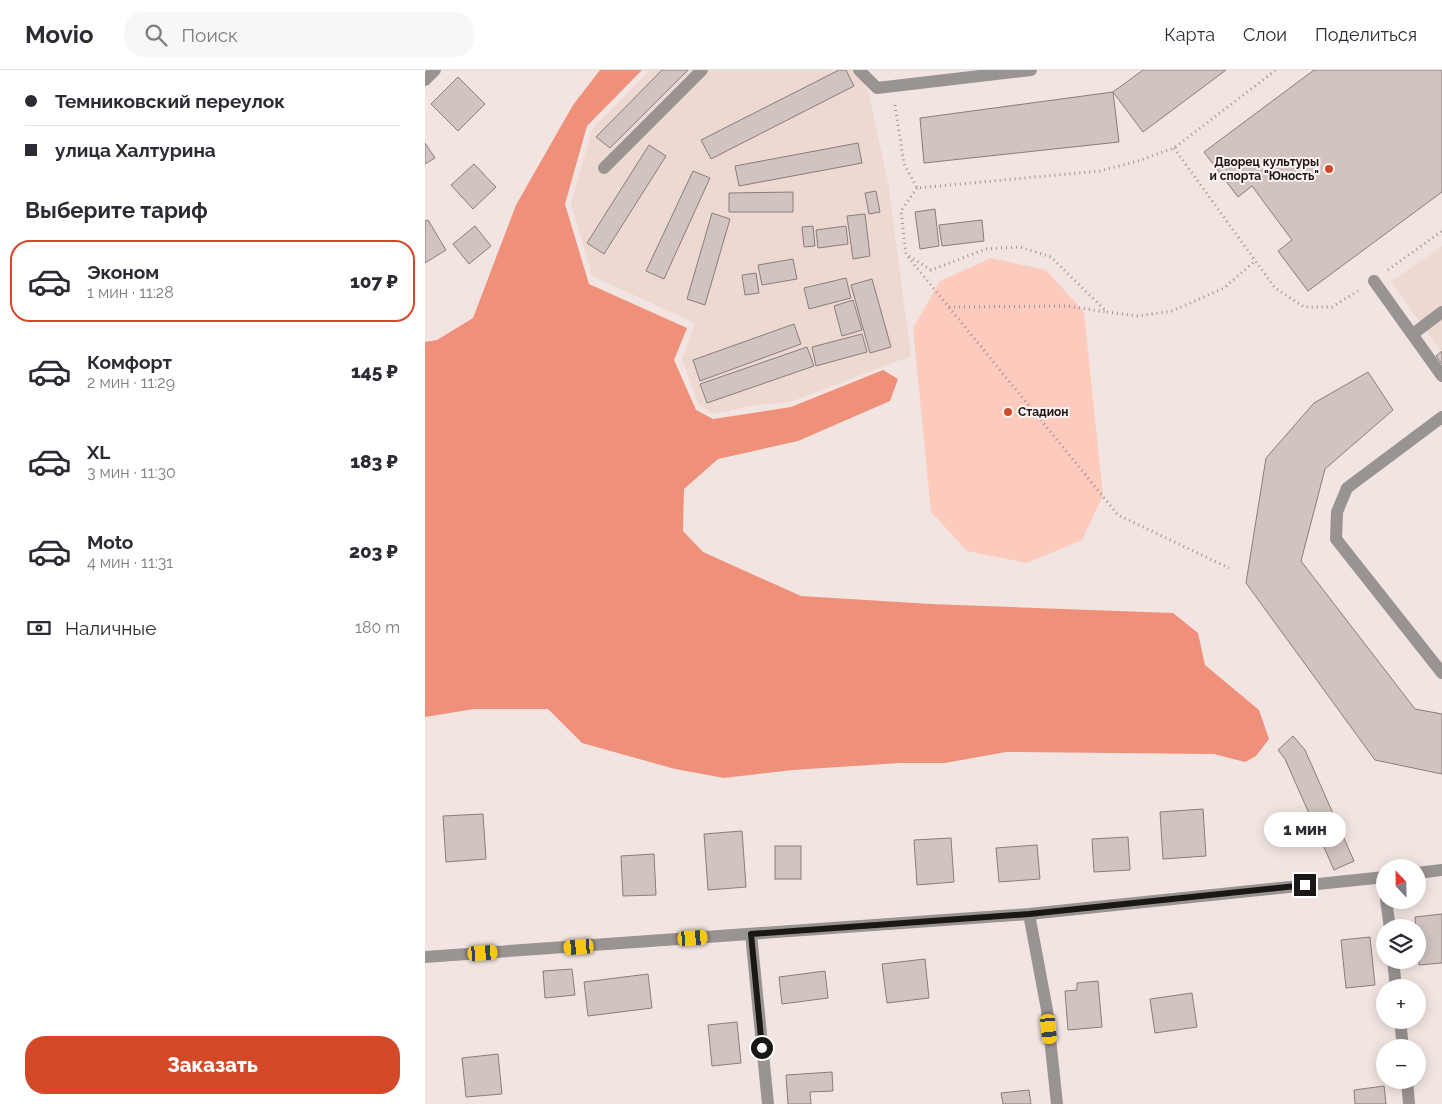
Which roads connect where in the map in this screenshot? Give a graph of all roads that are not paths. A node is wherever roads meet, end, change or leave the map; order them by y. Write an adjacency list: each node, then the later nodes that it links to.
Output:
1 (435, 70): 5 (street)
2 (702, 70): 6 (street)
3 (859, 70): 4 (street)
4 (1031, 70)
5 (425, 80)
6 (604, 168)
7 (1374, 280): 9 (street)
8 (1442, 312): 9 (street)
9 (1413, 334): 10 (street)
10 (1442, 376)
11 (1442, 417): 12 (street)
12 (1442, 673)
13 (1442, 870): 14 (street)
14 (1426, 872)
15 (1376, 881): 16 (street)
16 (1029, 914): 17 (street); 21 (street)
17 (751, 934): 18 (street); 20 (street)
18 (425, 957)
19 (1408, 1089): 22 (street)
20 (767, 1104)
21 (1057, 1104)
22 (1409, 1104)

